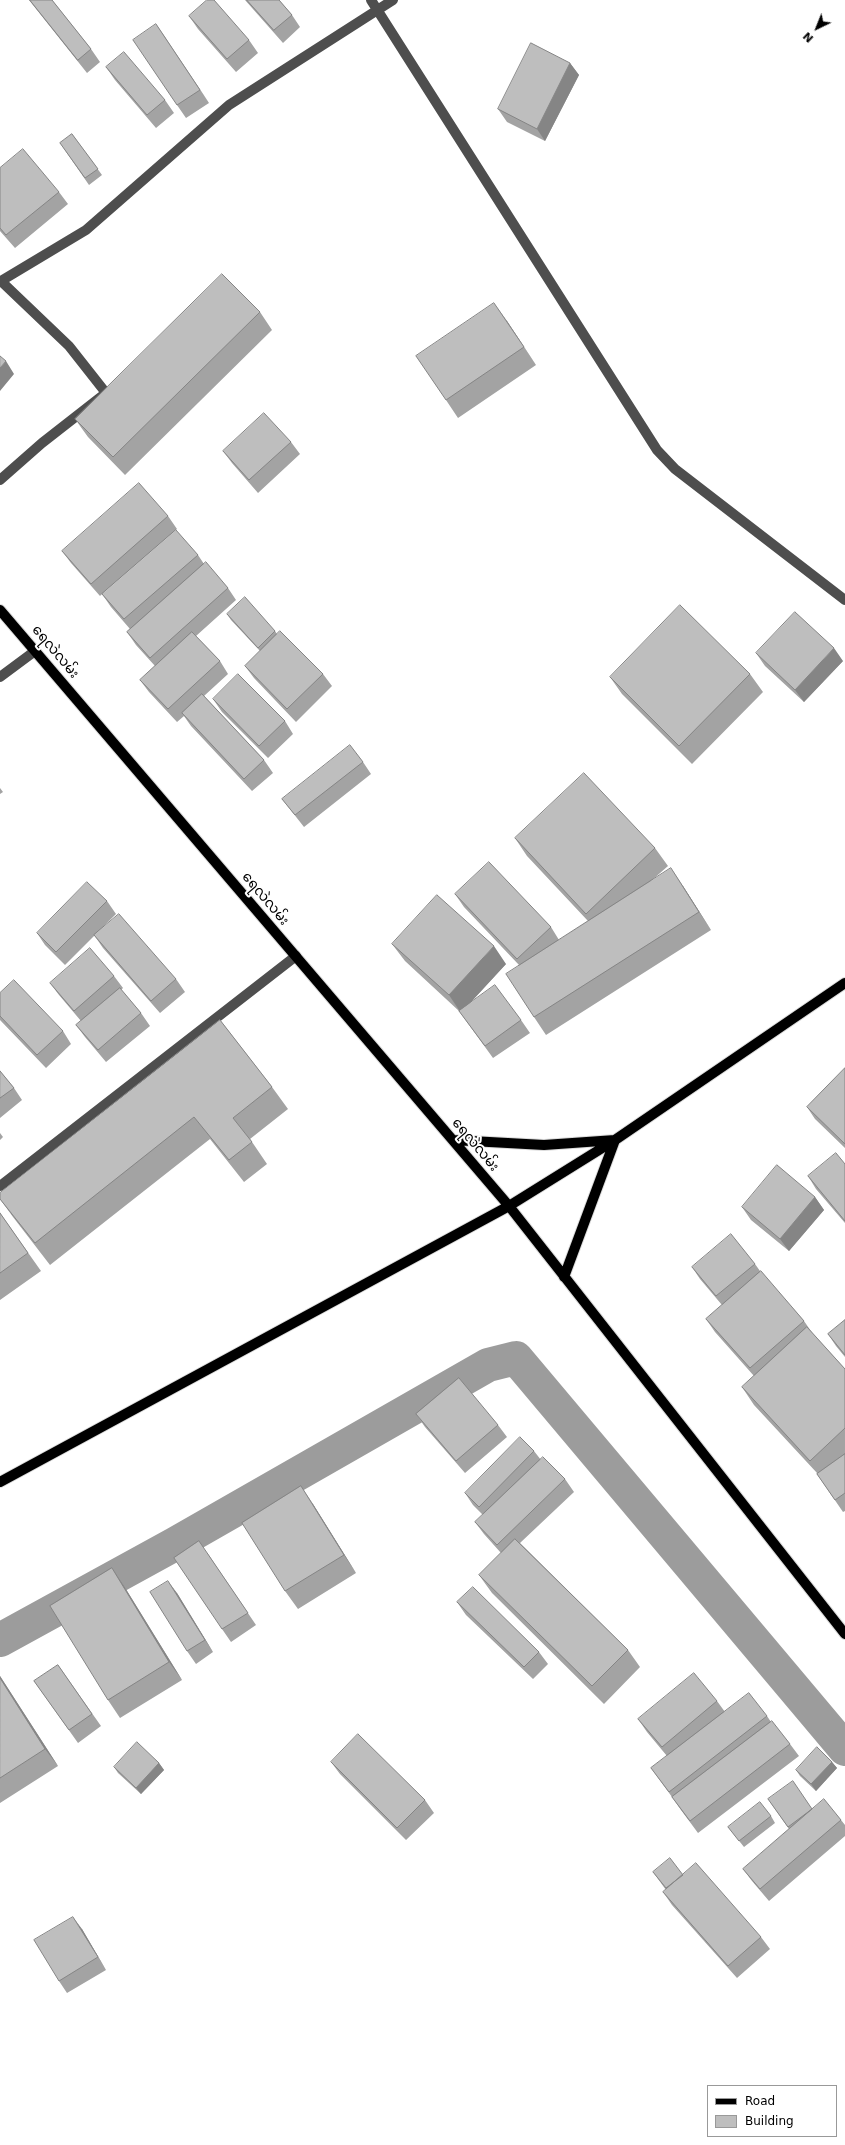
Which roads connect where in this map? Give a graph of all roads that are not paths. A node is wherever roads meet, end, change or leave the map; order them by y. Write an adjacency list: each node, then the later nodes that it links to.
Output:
1 (371, 0): 3 (street)
2 (393, 0): 3 (street)
3 (378, 11): 4 (street); 5 (street)
4 (0, 480)
5 (845, 600)
6 (0, 610): 7 (main road, ရေလဲလမ်း)
7 (35, 651): 8 (street); 9 (main road, ရေလဲလမ်း)
8 (0, 677)
9 (296, 956): 11 (main road, ရေလဲလမ်း); 13 (street)
10 (845, 983): 12 (main road)
11 (453, 1140): 12 (main road); 14 (main road, ရေလဲလမ်း)
12 (615, 1140): 14 (main road); 15 (main road)
13 (0, 1186)
14 (509, 1206): 15 (main road, ရေလဲလမ်း); 16 (main road)
15 (564, 1276): 17 (main road, ရေလဲလမ်း)
16 (0, 1482)
17 (845, 1634)

